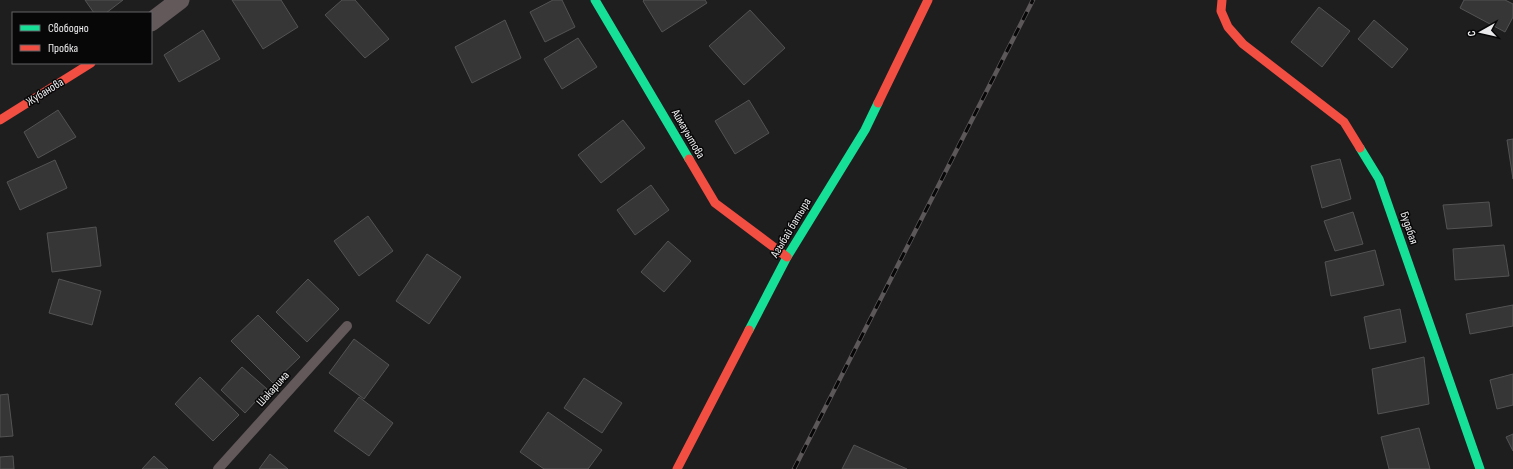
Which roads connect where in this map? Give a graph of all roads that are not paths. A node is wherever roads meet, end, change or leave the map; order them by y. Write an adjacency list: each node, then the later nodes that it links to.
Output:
1 (180, 0): 5 (street)
2 (595, 0): 8 (street, Аймауытова)
3 (928, 0): 8 (street, Агыбай батыра)
4 (1222, 0): 12 (street, Будабая)
5 (152, 21)
6 (89, 64): 7 (street, Жубанова)
7 (0, 120)
8 (786, 257): 11 (street, Агыбай батыра)
9 (347, 326): 10 (lane, Шакарима)
10 (218, 469)
11 (677, 469)
12 (1480, 469)

